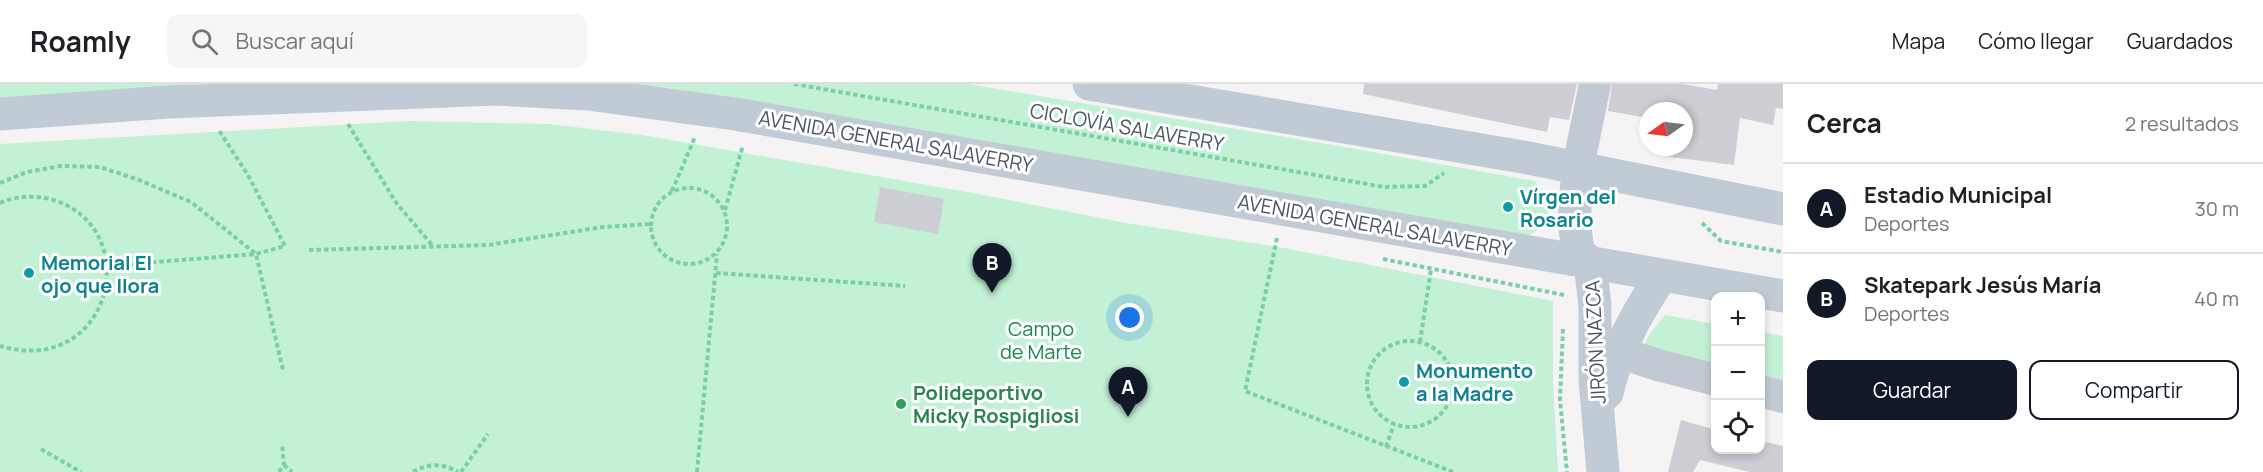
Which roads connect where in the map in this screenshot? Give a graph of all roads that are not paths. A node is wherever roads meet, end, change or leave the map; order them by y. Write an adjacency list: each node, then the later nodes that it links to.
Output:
1 (1089, 84): 4 (main road)
2 (1595, 84): 4 (street, JIRÓN NAZCA)
3 (0, 114): 6 (main road, AVENIDA GENERAL SALAVERRY)
4 (1578, 167): 5 (main road); 6 (main road, JIRÓN NAZCA)
5 (1783, 209)
6 (1590, 263): 7 (main road, AVENIDA GENERAL SALAVERRY); 9 (main road, JIRÓN NAZCA)
7 (1662, 274): 8 (main road, AVENIDA GENERAL SALAVERRY); 9 (main road, JIRÓN NAZCA)
8 (1783, 296)
9 (1607, 349): 10 (street); 13 (main road, JIRÓN NAZCA)
10 (1711, 379)
11 (1765, 392): 12 (street)
12 (1783, 396)
13 (1603, 472)

